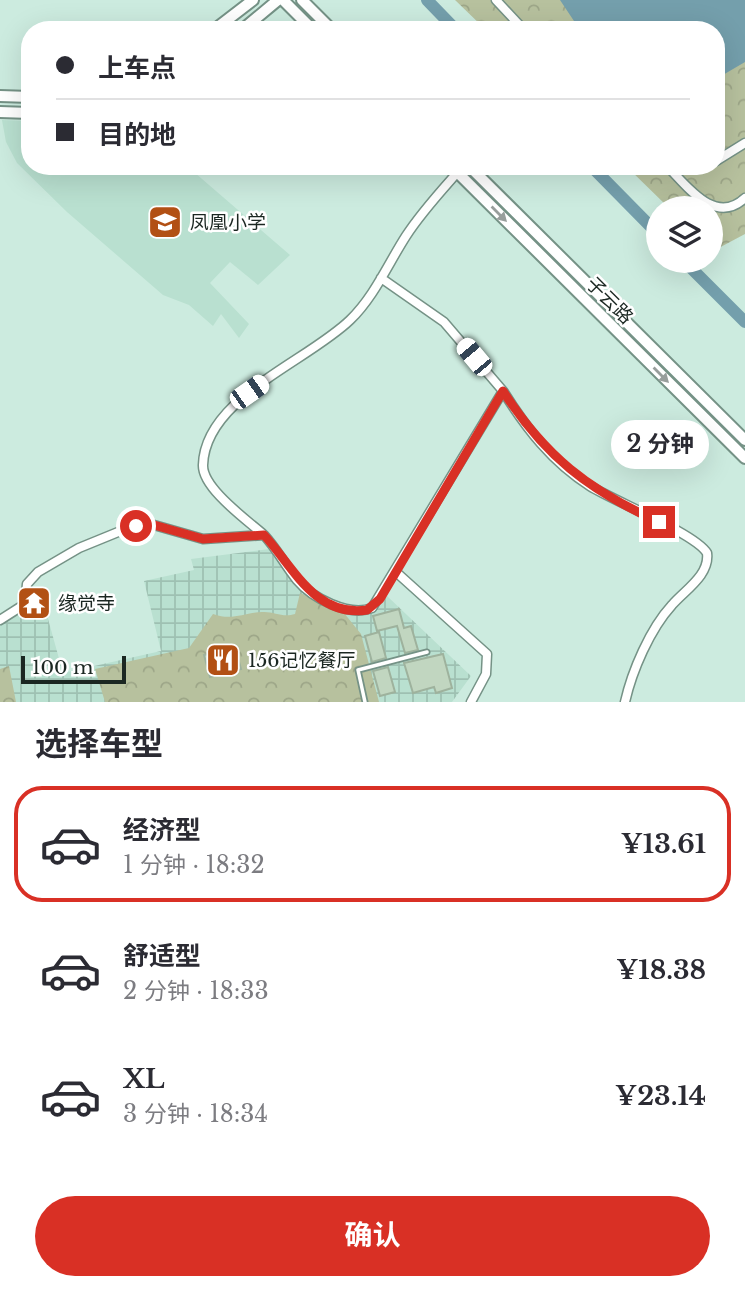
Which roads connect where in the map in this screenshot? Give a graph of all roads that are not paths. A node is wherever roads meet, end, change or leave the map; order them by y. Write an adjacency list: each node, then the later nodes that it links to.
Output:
1 (253, 0): 5 (main road)
2 (281, 0): 6 (main road); 7 (main road)
3 (302, 0): 8 (main road)
4 (496, 0): 9 (street)
5 (226, 21)
6 (254, 21)
7 (303, 21)
8 (323, 21)
9 (516, 21)
10 (0, 96): 11 (main road)
11 (21, 97)
12 (0, 112): 13 (main road)
13 (21, 113)
14 (745, 143): 15 (street)
15 (725, 155)
16 (452, 175): 21 (street)
17 (464, 175): 24 (main road, 子云路, one-way to 24)
18 (478, 175): 23 (main road, 子云路)
19 (676, 175): 20 (street)
20 (745, 198)
21 (381, 278): 22 (street); 25 (street)
22 (503, 391): 26 (street); 31 (street)
23 (745, 440)
24 (745, 458)
25 (264, 535): 26 (street); 27 (street)
26 (396, 572): 30 (street)
27 (0, 620)
28 (427, 652): 29 (lane)
29 (365, 702)
30 (471, 702)
31 (625, 702)

